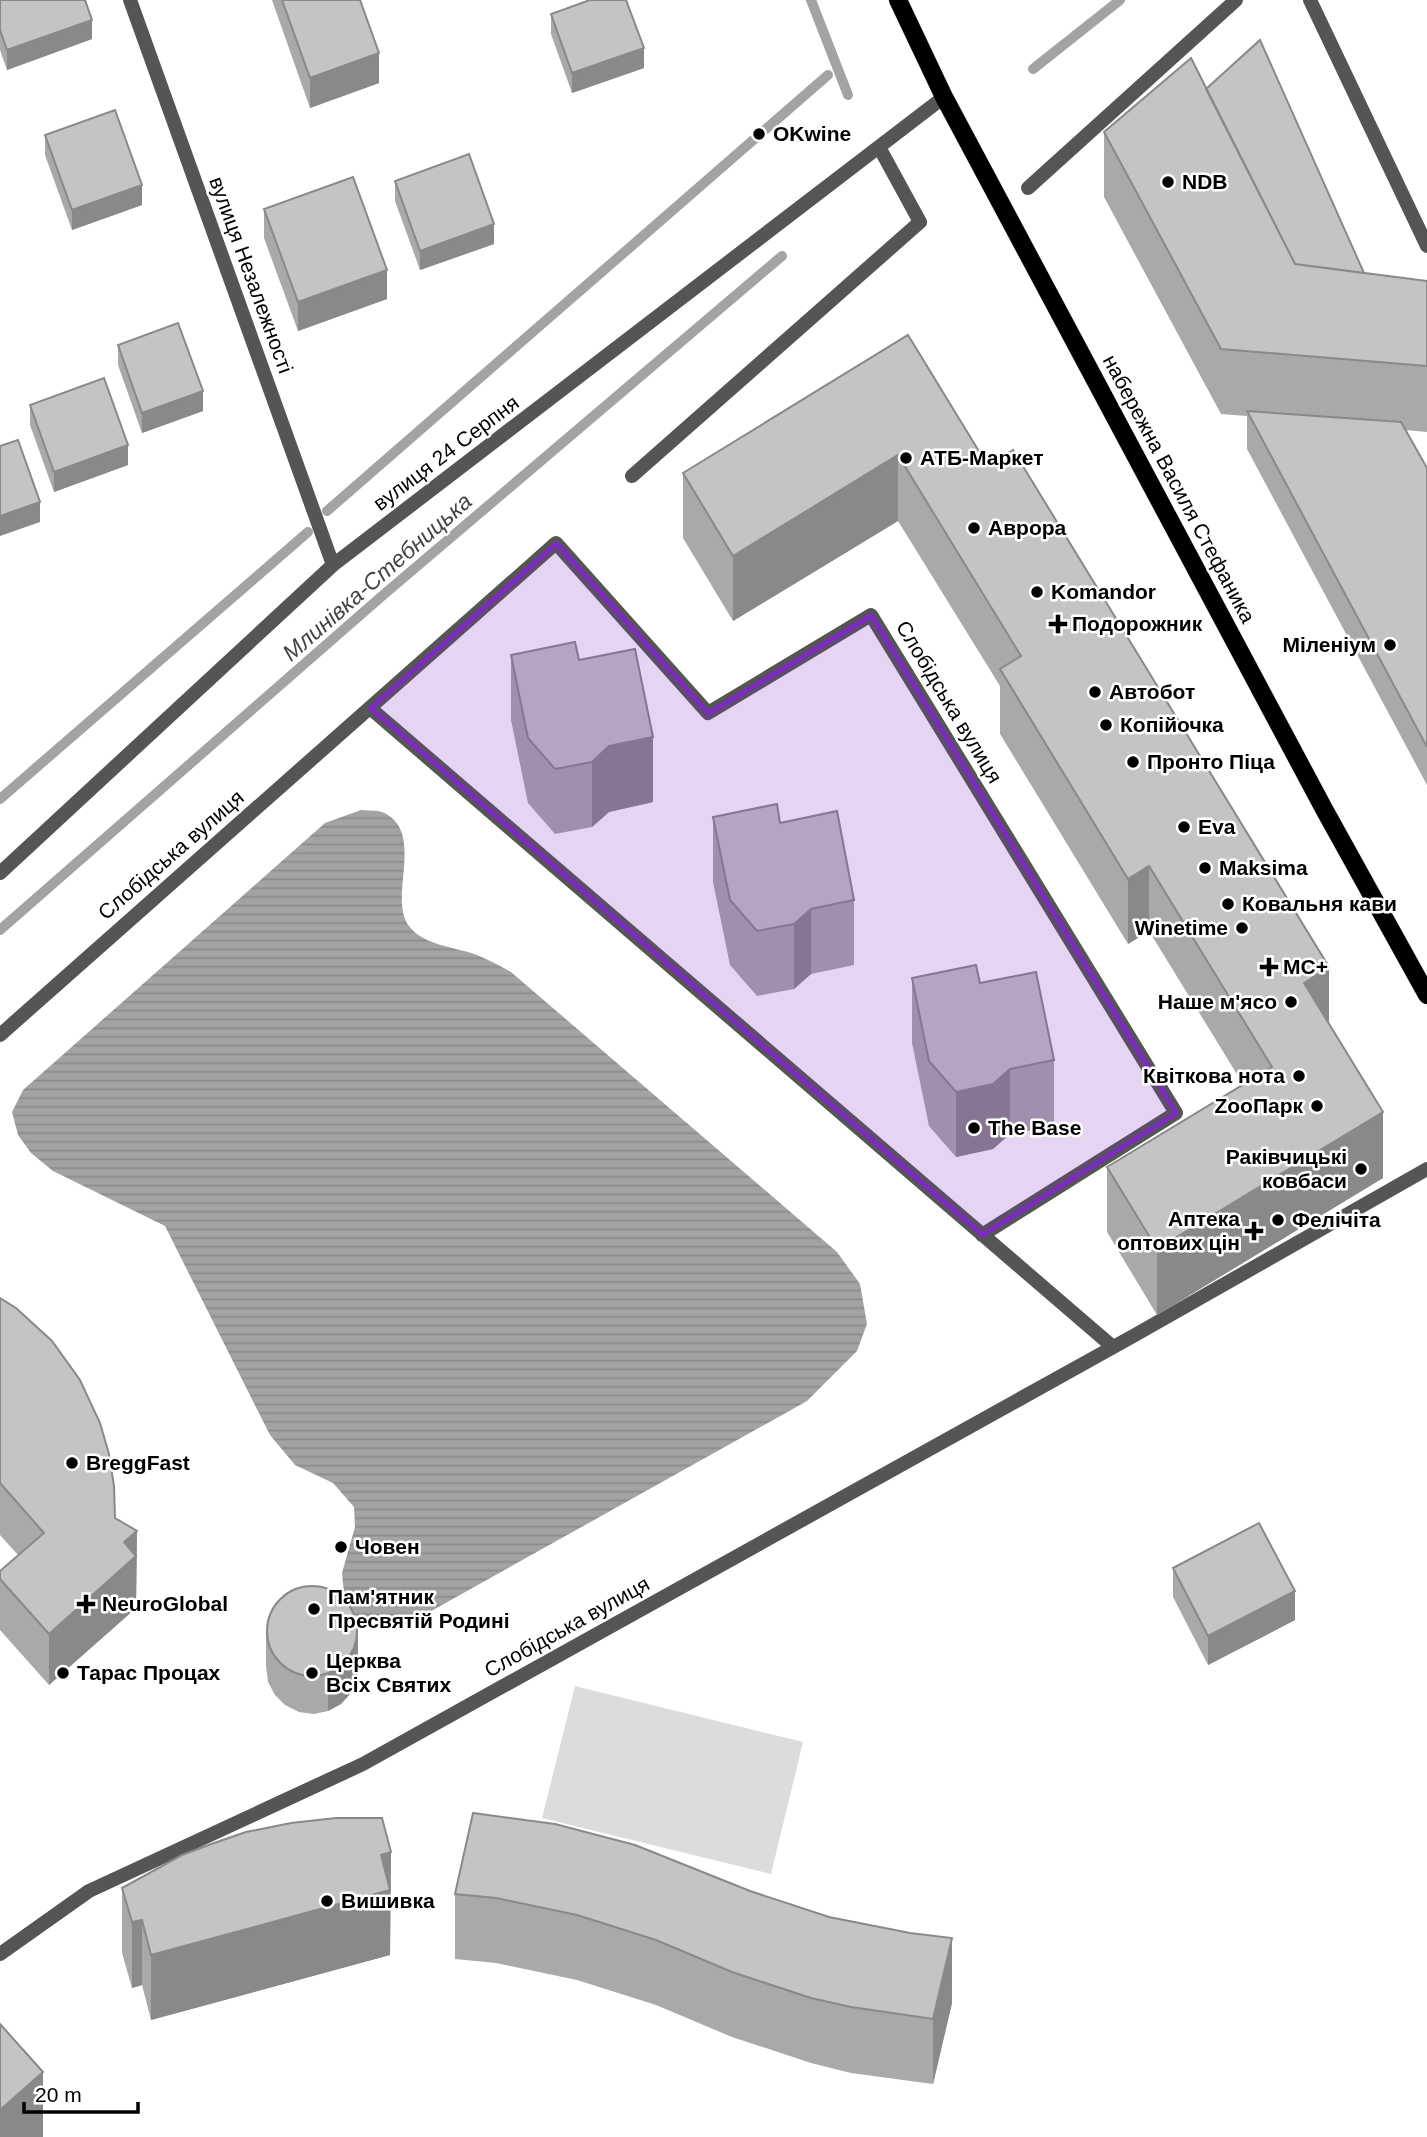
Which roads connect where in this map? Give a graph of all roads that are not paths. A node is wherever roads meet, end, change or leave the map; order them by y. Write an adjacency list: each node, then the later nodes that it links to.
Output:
1 (130, 0): 10 (street, вулиця Незалежності)
2 (898, 0): 5 (main road, набережна Василя Стефаника)
3 (1236, 0): 7 (street)
4 (1310, 0): 8 (street)
5 (944, 97): 6 (street, вулиця 24 Серпня); 13 (main road, набережна Василя Стефаника)
6 (879, 147): 9 (street); 10 (street, вулиця 24 Серпня)
7 (1028, 187)
8 (1427, 246)
9 (632, 476)
10 (333, 565): 12 (street, вулиця 24 Серпня)
11 (370, 708): 14 (street, Слобідська вулиця); 16 (street); 16 (street, Слобідська вулиця)
12 (0, 873)
13 (1427, 995)
14 (0, 1035)
15 (1427, 1169): 17 (street, Слобідська вулиця)
16 (982, 1235): 17 (street)
17 (1113, 1348): 18 (street, Слобідська вулиця)
18 (0, 1954)

